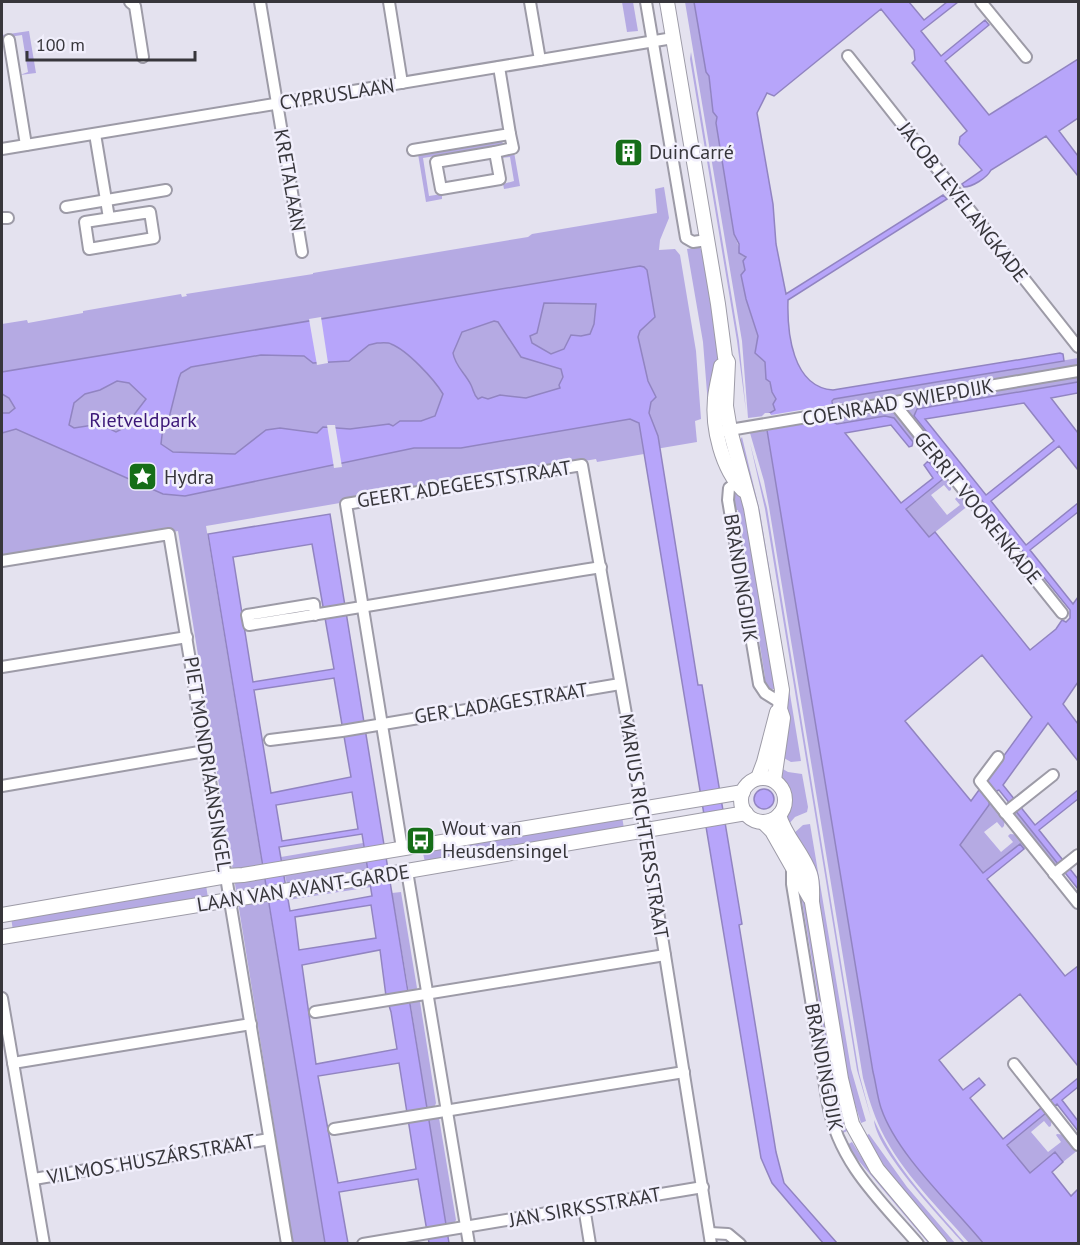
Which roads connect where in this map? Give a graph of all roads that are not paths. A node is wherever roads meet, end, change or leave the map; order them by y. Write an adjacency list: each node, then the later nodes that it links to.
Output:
1 (130, 2): 12 (street)
2 (260, 2): 17 (street, KRETALAAN)
3 (389, 2): 16 (street)
4 (530, 2): 14 (street)
5 (646, 2): 10 (street)
6 (667, 2): 8 (street, BRANDINGDIJK)
7 (981, 2): 13 (street)
8 (673, 38): 10 (street, CYPRUSLAAN); 28 (street, BRANDINGDIJK)
9 (9, 40): 20 (street)
10 (652, 41): 14 (street, CYPRUSLAAN); 28 (street)
11 (848, 56): 30 (street, JACOB LEVELANGKADE)
12 (143, 57)
13 (1026, 57)
14 (540, 60): 15 (street, CYPRUSLAAN)
15 (499, 67): 16 (street, CYPRUSLAAN); 19 (street)
16 (402, 83): 17 (street, CYPRUSLAAN)
17 (277, 104): 18 (street, CYPRUSLAAN); 29 (street, KRETALAAN)
18 (95, 134): 20 (street, CYPRUSLAAN); 25 (street)
19 (510, 134): 22 (street); 23 (street)
20 (26, 145): 21 (street, CYPRUSLAAN)
21 (2, 149)
22 (413, 150)
23 (495, 152): 23 (street)
24 (166, 190): 25 (street)
25 (106, 200): 26 (street); 27 (street)
26 (66, 207)
27 (109, 218): 27 (street)
28 (707, 240): 33 (street, BRANDINGDIJK)
29 (302, 252)
30 (1078, 347)
31 (1078, 371): 32 (street, COENRAAD SWIEPDIJK)
32 (897, 402): 33 (street, COENRAAD SWIEPDIJK); 39 (street, GERRIT VOORENKADE)
33 (724, 431): 35 (street, BRANDINGDIJK)
34 (582, 465): 37 (street, MARIUS RICHTERSSTRAAT); 38 (street, GEERT ADEGEESTSTRAAT)
35 (740, 480): 44 (street, BRANDINGDIJK); 44 (street, BRANDINGDIJK)
36 (2, 561): 41 (street, PIET MONDRIAANSINGEL)
37 (601, 567): 38 (street); 43 (street, MARIUS RICHTERSSTRAAT)
38 (363, 607): 40 (street); 45 (street)
39 (1062, 614)
40 (315, 615): 40 (street)
41 (187, 637): 42 (street); 47 (street, PIET MONDRIAANSINGEL)
42 (2, 667)
43 (620, 684): 45 (street, GER LADAGESTRAAT); 54 (street, MARIUS RICHTERSSTRAAT)
44 (780, 706): 50 (street, BRANDINGDIJK); 51 (street, BRANDINGDIJK)
45 (377, 724): 46 (street, GER LADAGESTRAAT); 60 (street)
46 (270, 740)
47 (205, 751): 52 (street); 65 (street, PIET MONDRIAANSINGEL)
48 (998, 757): 55 (street)
49 (1053, 775): 55 (street)
50 (758, 778): 51 (street); 53 (street)
51 (774, 780): 57 (street)
52 (2, 786)
53 (742, 792): 54 (street, LAAN VAN AVANT-GARDE); 56 (street)
54 (642, 809): 59 (street, MARIUS RICHTERSSTRAAT); 60 (street, LAAN VAN AVANT-GARDE)
55 (1008, 811): 64 (street)
56 (746, 813): 58 (street); 59 (street, LAAN VAN AVANT-GARDE)
57 (779, 815): 58 (street); 67 (street, BRANDINGDIJK)
58 (763, 822): 62 (street, BRANDINGDIJK)
59 (645, 829): 63 (street, LAAN VAN AVANT-GARDE); 71 (street, MARIUS RICHTERSSTRAAT)
60 (402, 848): 63 (street); 65 (street, LAAN VAN AVANT-GARDE)
61 (1078, 855): 64 (street)
62 (792, 864): 67 (street, BRANDINGDIJK); 94 (street, BRANDINGDIJK)
63 (407, 871): 66 (street, LAAN VAN AVANT-GARDE); 72 (street)
64 (1056, 872): 68 (street)
65 (226, 876): 66 (street, PIET MONDRIAANSINGEL); 69 (street, LAAN VAN AVANT-GARDE)
66 (230, 900): 70 (street, LAAN VAN AVANT-GARDE); 75 (street, PIET MONDRIAANSINGEL)
67 (812, 902): 95 (street, BRANDINGDIJK)
68 (1078, 903)
69 (2, 915)
70 (2, 937)
71 (665, 955): 72 (street); 78 (street, MARIUS RICHTERSSTRAAT)
72 (427, 994): 74 (street); 79 (street)
73 (2, 998): 76 (street)
74 (315, 1012)
75 (251, 1024): 76 (street); 81 (street, PIET MONDRIAANSINGEL)
76 (13, 1063): 83 (street)
77 (1014, 1064): 82 (street)
78 (684, 1072): 79 (street); 84 (street, MARIUS RICHTERSSTRAAT)
79 (447, 1110): 80 (street); 86 (street)
80 (334, 1129)
81 (269, 1139): 83 (street, VILMOS HUSZÁRSTRAAT); 89 (street, PIET MONDRIAANSINGEL)
82 (1078, 1145)
83 (34, 1179): 88 (street)
84 (703, 1187): 85 (street, JAN SIRKSSTRAAT); 87 (street, MARIUS RICHTERSSTRAAT)
85 (584, 1207): 86 (street, JAN SIRKSSTRAAT); 92 (street)
86 (466, 1227): 90 (street, JAN SIRKSSTRAAT); 91 (street)
87 (710, 1238): 93 (street)
88 (44, 1244)
89 (287, 1244)
90 (363, 1244)
91 (469, 1244)
92 (590, 1244)
93 (740, 1244)
94 (918, 1244)
95 (940, 1244)

